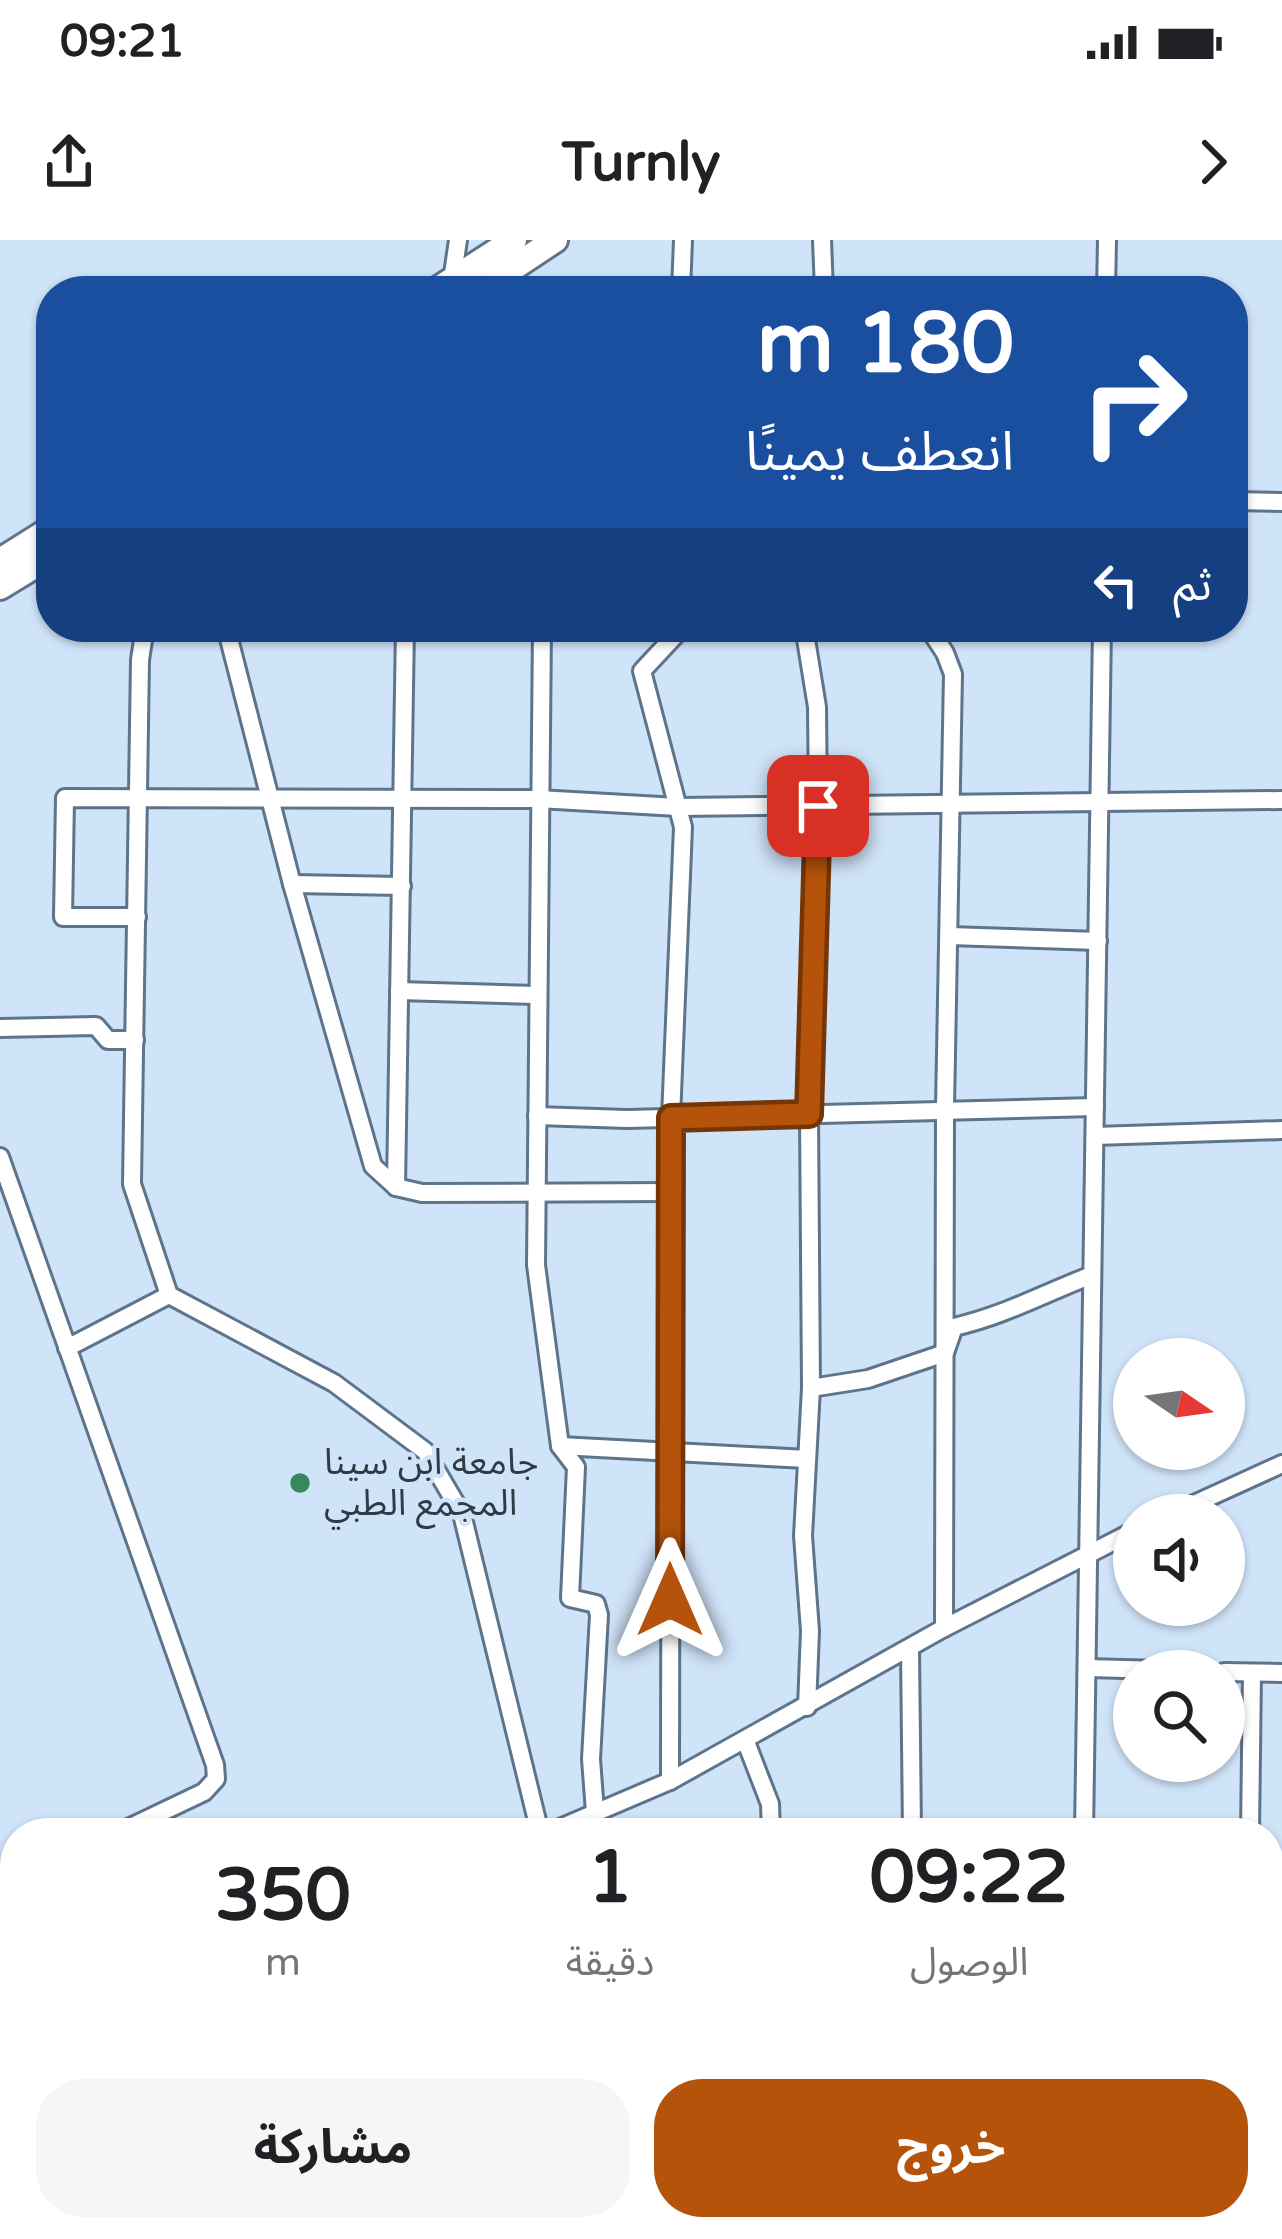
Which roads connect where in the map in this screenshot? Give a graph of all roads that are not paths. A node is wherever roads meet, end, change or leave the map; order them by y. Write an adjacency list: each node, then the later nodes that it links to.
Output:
1 (458, 240): 7 (street)
2 (514, 240): 8 (highway)
3 (555, 240): 9 (highway)
4 (682, 240): 10 (street)
5 (822, 240): 11 (street)
6 (1106, 240): 12 (street)
7 (446, 276)
8 (458, 276)
9 (502, 276)
10 (681, 276)
11 (823, 276)
12 (1106, 276)
13 (1248, 501): 14 (street)
14 (1282, 502)
15 (36, 538): 16 (highway)
16 (0, 561)
17 (36, 565): 18 (highway)
18 (0, 587)
19 (143, 642): 28 (street)
20 (230, 642): 31 (street)
21 (405, 642): 27 (street)
22 (542, 642): 29 (street)
23 (668, 642): 35 (street)
24 (806, 642): 33 (street)
25 (938, 642): 34 (street)
26 (1102, 642): 32 (street)
27 (402, 798): 29 (street); 31 (street); 37 (street)
28 (139, 800): 31 (street); 38 (street); 38 (street)
29 (538, 800): 35 (street); 42 (street)
30 (1282, 800): 32 (street)
31 (271, 801): 36 (street)
32 (1101, 801): 34 (street); 40 (street)
33 (818, 806): 34 (street); 35 (street); 47 (street)
34 (953, 806): 39 (street)
35 (678, 807): 49 (street)
36 (292, 884): 37 (street); 53 (street)
37 (402, 886): 41 (street)
38 (137, 916): 44 (street)
39 (950, 936): 40 (street); 46 (street)
40 (1098, 941): 45 (street)
41 (399, 991): 42 (street); 53 (street)
42 (537, 995): 48 (street)
43 (0, 1028): 44 (street)
44 (135, 1040): 57 (street)
45 (1096, 1107): 46 (street); 51 (street)
46 (945, 1108): 47 (street); 59 (street)
47 (809, 1114): 49 (street); 60 (street)
48 (537, 1116): 49 (street); 55 (street)
49 (671, 1118): 54 (street)
50 (1282, 1130): 51 (street)
51 (1095, 1136): 56 (street)
52 (0, 1157): 58 (street)
53 (397, 1187): 55 (street)
54 (672, 1192): 55 (street); 62 (street)
55 (535, 1195): 61 (street)
56 (1092, 1275): 59 (street); 67 (street)
57 (169, 1294): 58 (street); 80 (street)
58 (68, 1348): 79 (street)
59 (945, 1353): 60 (street); 68 (street)
60 (811, 1388): 63 (street)
61 (560, 1447): 62 (street); 78 (street)
62 (670, 1454): 63 (street); 77 (street)
63 (807, 1459): 75 (street)
64 (1282, 1464): 65 (street)
65 (1216, 1494)
66 (1113, 1541): 67 (street)
67 (1087, 1553): 68 (street); 70 (street)
68 (944, 1628): 69 (street)
69 (910, 1649): 75 (street); 83 (street)
70 (1087, 1668): 71 (street); 84 (street)
71 (1113, 1669)
72 (1245, 1672): 73 (street)
73 (1252, 1672): 74 (street); 85 (street)
74 (1282, 1673)
75 (807, 1707): 76 (street)
76 (746, 1742): 77 (street); 82 (street)
77 (670, 1781): 78 (street)
78 (595, 1812): 81 (street)
79 (149, 1818)
80 (540, 1818)
81 (580, 1818)
82 (770, 1818)
83 (912, 1818)
84 (1084, 1818)
85 (1250, 1818)

